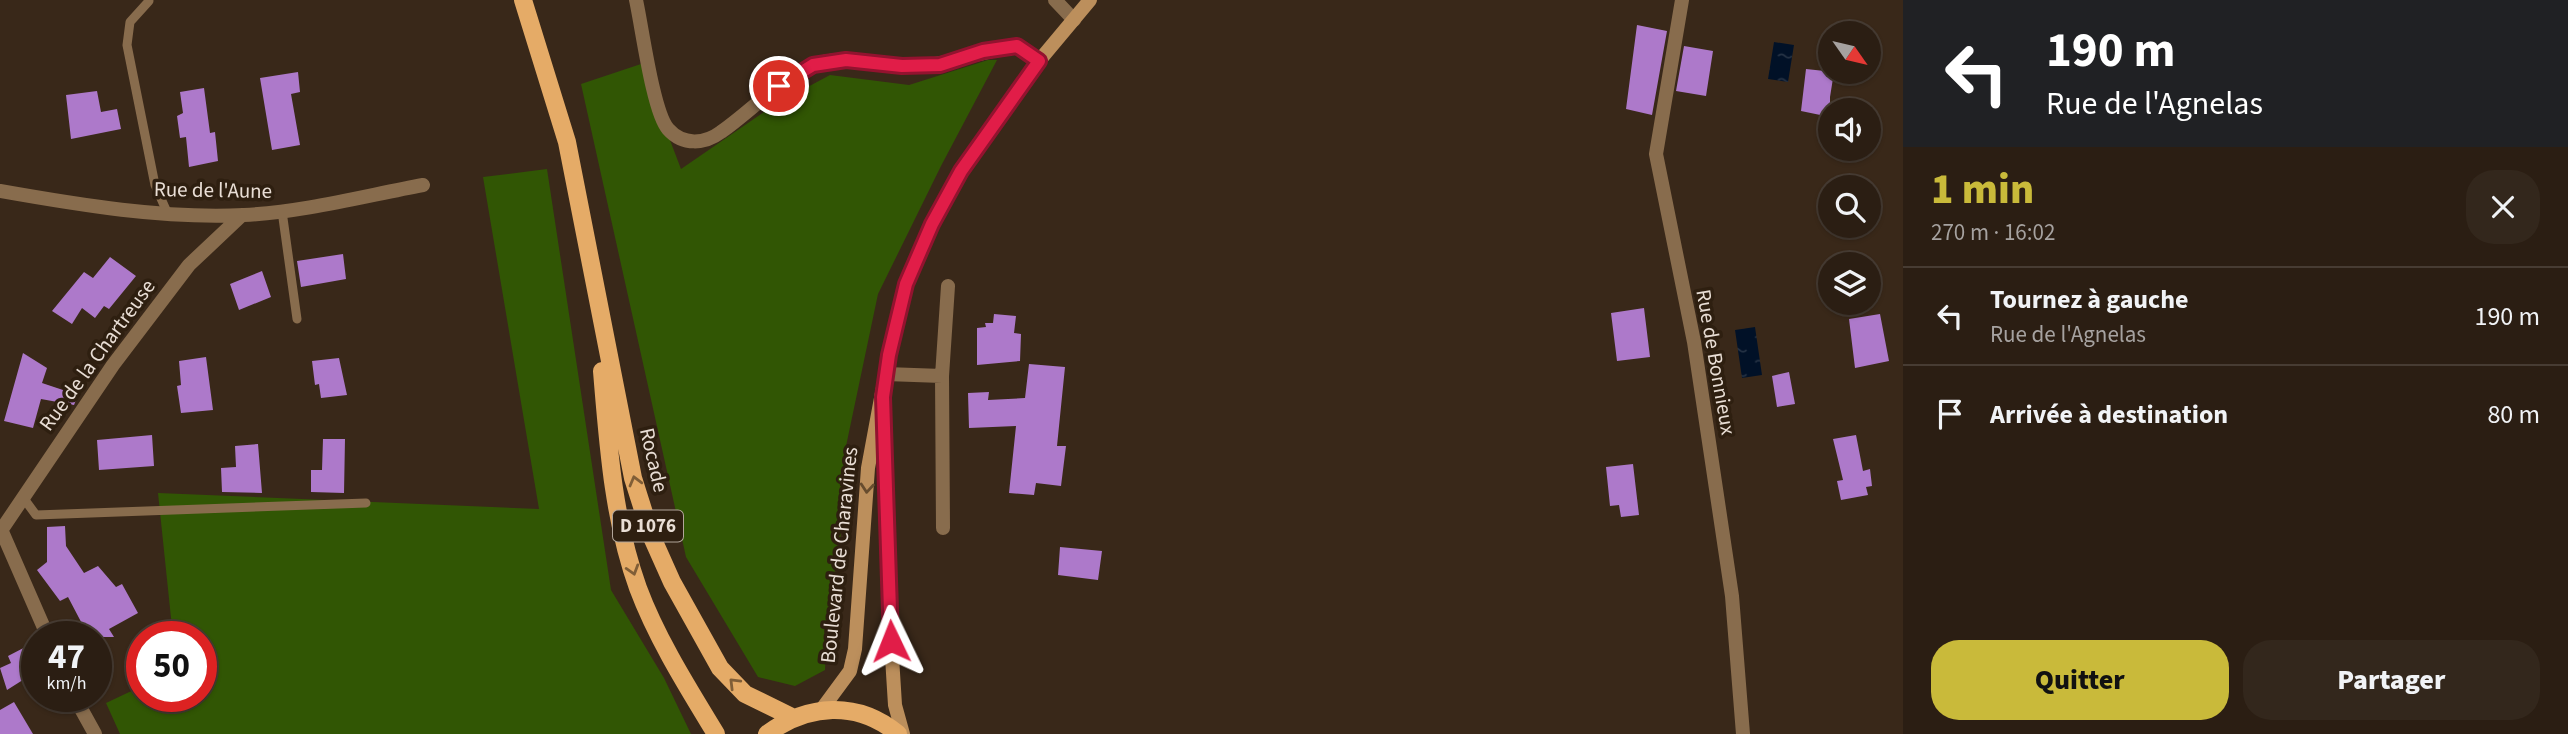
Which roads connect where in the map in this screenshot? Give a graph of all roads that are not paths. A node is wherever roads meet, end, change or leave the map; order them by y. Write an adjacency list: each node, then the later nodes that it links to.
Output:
1 (523, 0): 14 (main road, Rocade / D 1076)
2 (636, 0): 8 (street)
3 (1055, 0): 7 (street)
4 (1090, 0): 7 (main road, Boulevard de Charavines)
5 (1682, 0): 32 (street, Rue de Bonnieux)
6 (149, 1): 11 (lane)
7 (1074, 20): 8 (main road, Boulevard de Charavines)
8 (1039, 61): 17 (main road, Boulevard de Charavines)
9 (424, 185): 12 (street, Rue de l'Aune)
10 (0, 191): 11 (street, Rue de l'Aune)
11 (167, 212): 13 (street, Rue de l'Aune)
12 (282, 212): 13 (street, Rue de l'Aune); 16 (lane)
13 (242, 215): 20 (street, Rue de la Chartreuse)
14 (594, 284): 27 (main road, Rocade / D 1076, one-way to 14); 29 (main road, Rocade / D 1076, one-way to 29)
15 (948, 286): 18 (street)
16 (297, 319)
17 (886, 374): 18 (street); 19 (main road, Boulevard de Charavines)
18 (942, 376): 22 (street)
19 (883, 397): 25 (main road, Boulevard de Charavines, one-way to 25); 31 (main road, Boulevard de Charavines)
20 (22, 496): 21 (lane); 23 (street, Rue de la Chartreuse)
21 (366, 503)
22 (943, 528)
23 (1, 530): 24 (street)
24 (41, 621)
25 (822, 709): 27 (main road, Boulevard de Charavines); 31 (main road, Boulevard de Charavines)
26 (83, 712): 28 (street)
27 (792, 717): 30 (main road, Boulevard de Charavines)
28 (95, 734)
29 (716, 734)
30 (767, 734)
31 (900, 734)
32 (1743, 734)

